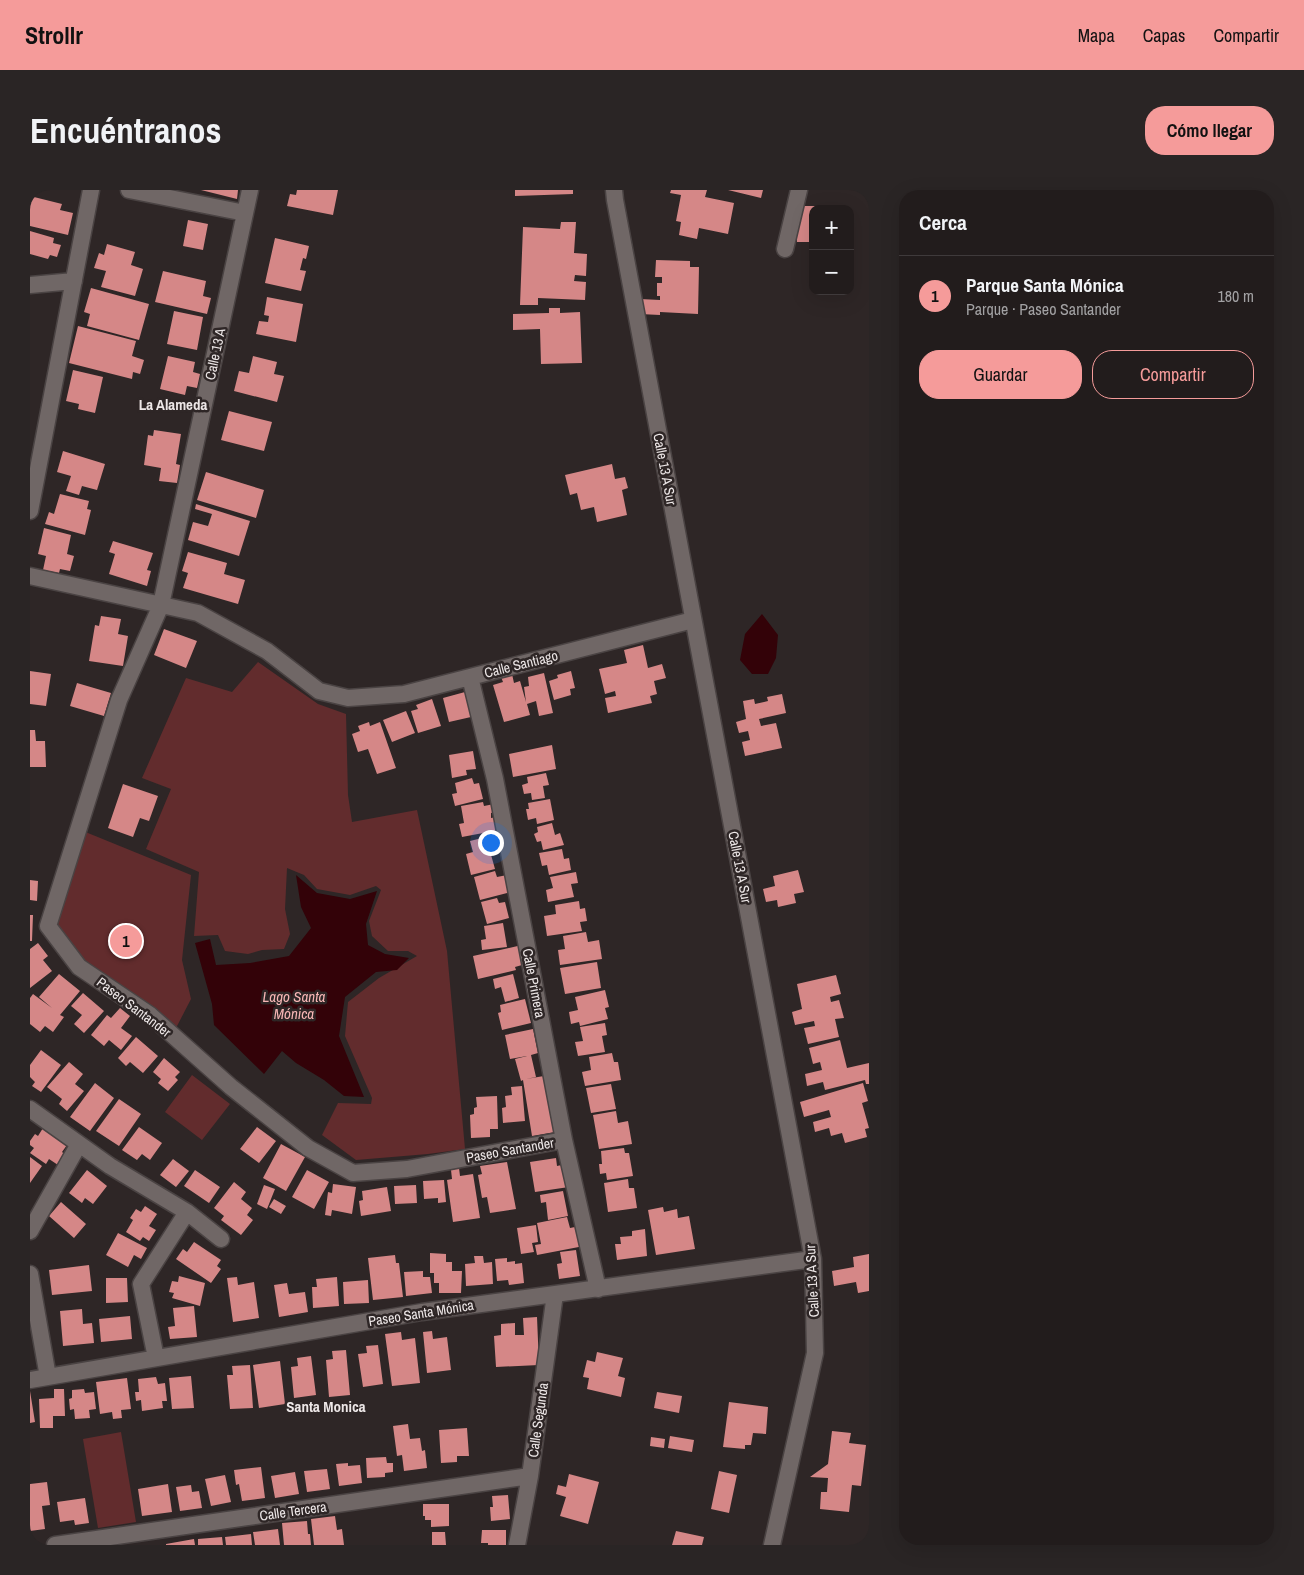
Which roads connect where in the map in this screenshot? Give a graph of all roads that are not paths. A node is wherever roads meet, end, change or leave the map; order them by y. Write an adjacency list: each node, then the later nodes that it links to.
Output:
1 (91, 190): 8 (street)
2 (129, 190): 6 (street)
3 (250, 190): 6 (street, Calle 13 A)
4 (614, 190): 13 (street, Calle 13 A Sur)
5 (799, 190): 7 (street)
6 (245, 213): 12 (street, Calle 13 A)
7 (786, 249)
8 (74, 281): 9 (street); 10 (street)
9 (30, 285)
10 (30, 511)
11 (30, 576): 12 (street, Calle Santiago)
12 (161, 605): 14 (street, Calle Santiago); 16 (street, Paseo Santander)
13 (693, 620): 14 (street, Calle Santiago); 21 (street, Calle 13 A Sur)
14 (470, 677): 16 (street, Calle Primera)
15 (30, 1109): 17 (street)
16 (564, 1140): 23 (street, Calle Primera)
17 (79, 1144): 18 (street); 19 (street)
18 (187, 1212): 20 (street); 25 (street)
19 (30, 1231)
20 (221, 1239)
21 (813, 1259): 23 (street, Paseo Santa Mónica); 31 (street, Calle 13 A Sur)
22 (30, 1274): 26 (street)
23 (598, 1289): 24 (street, Paseo Santa Mónica)
24 (556, 1294): 25 (street, Paseo Santa Mónica); 28 (street, Calle Segunda)
25 (156, 1358): 26 (street, Paseo Santa Mónica)
26 (48, 1377): 27 (street, Paseo Santa Mónica)
27 (30, 1380)
28 (530, 1476): 29 (street, Calle Tercera); 30 (street, Calle Segunda)
29 (55, 1545)
30 (517, 1545)
31 (772, 1545)

